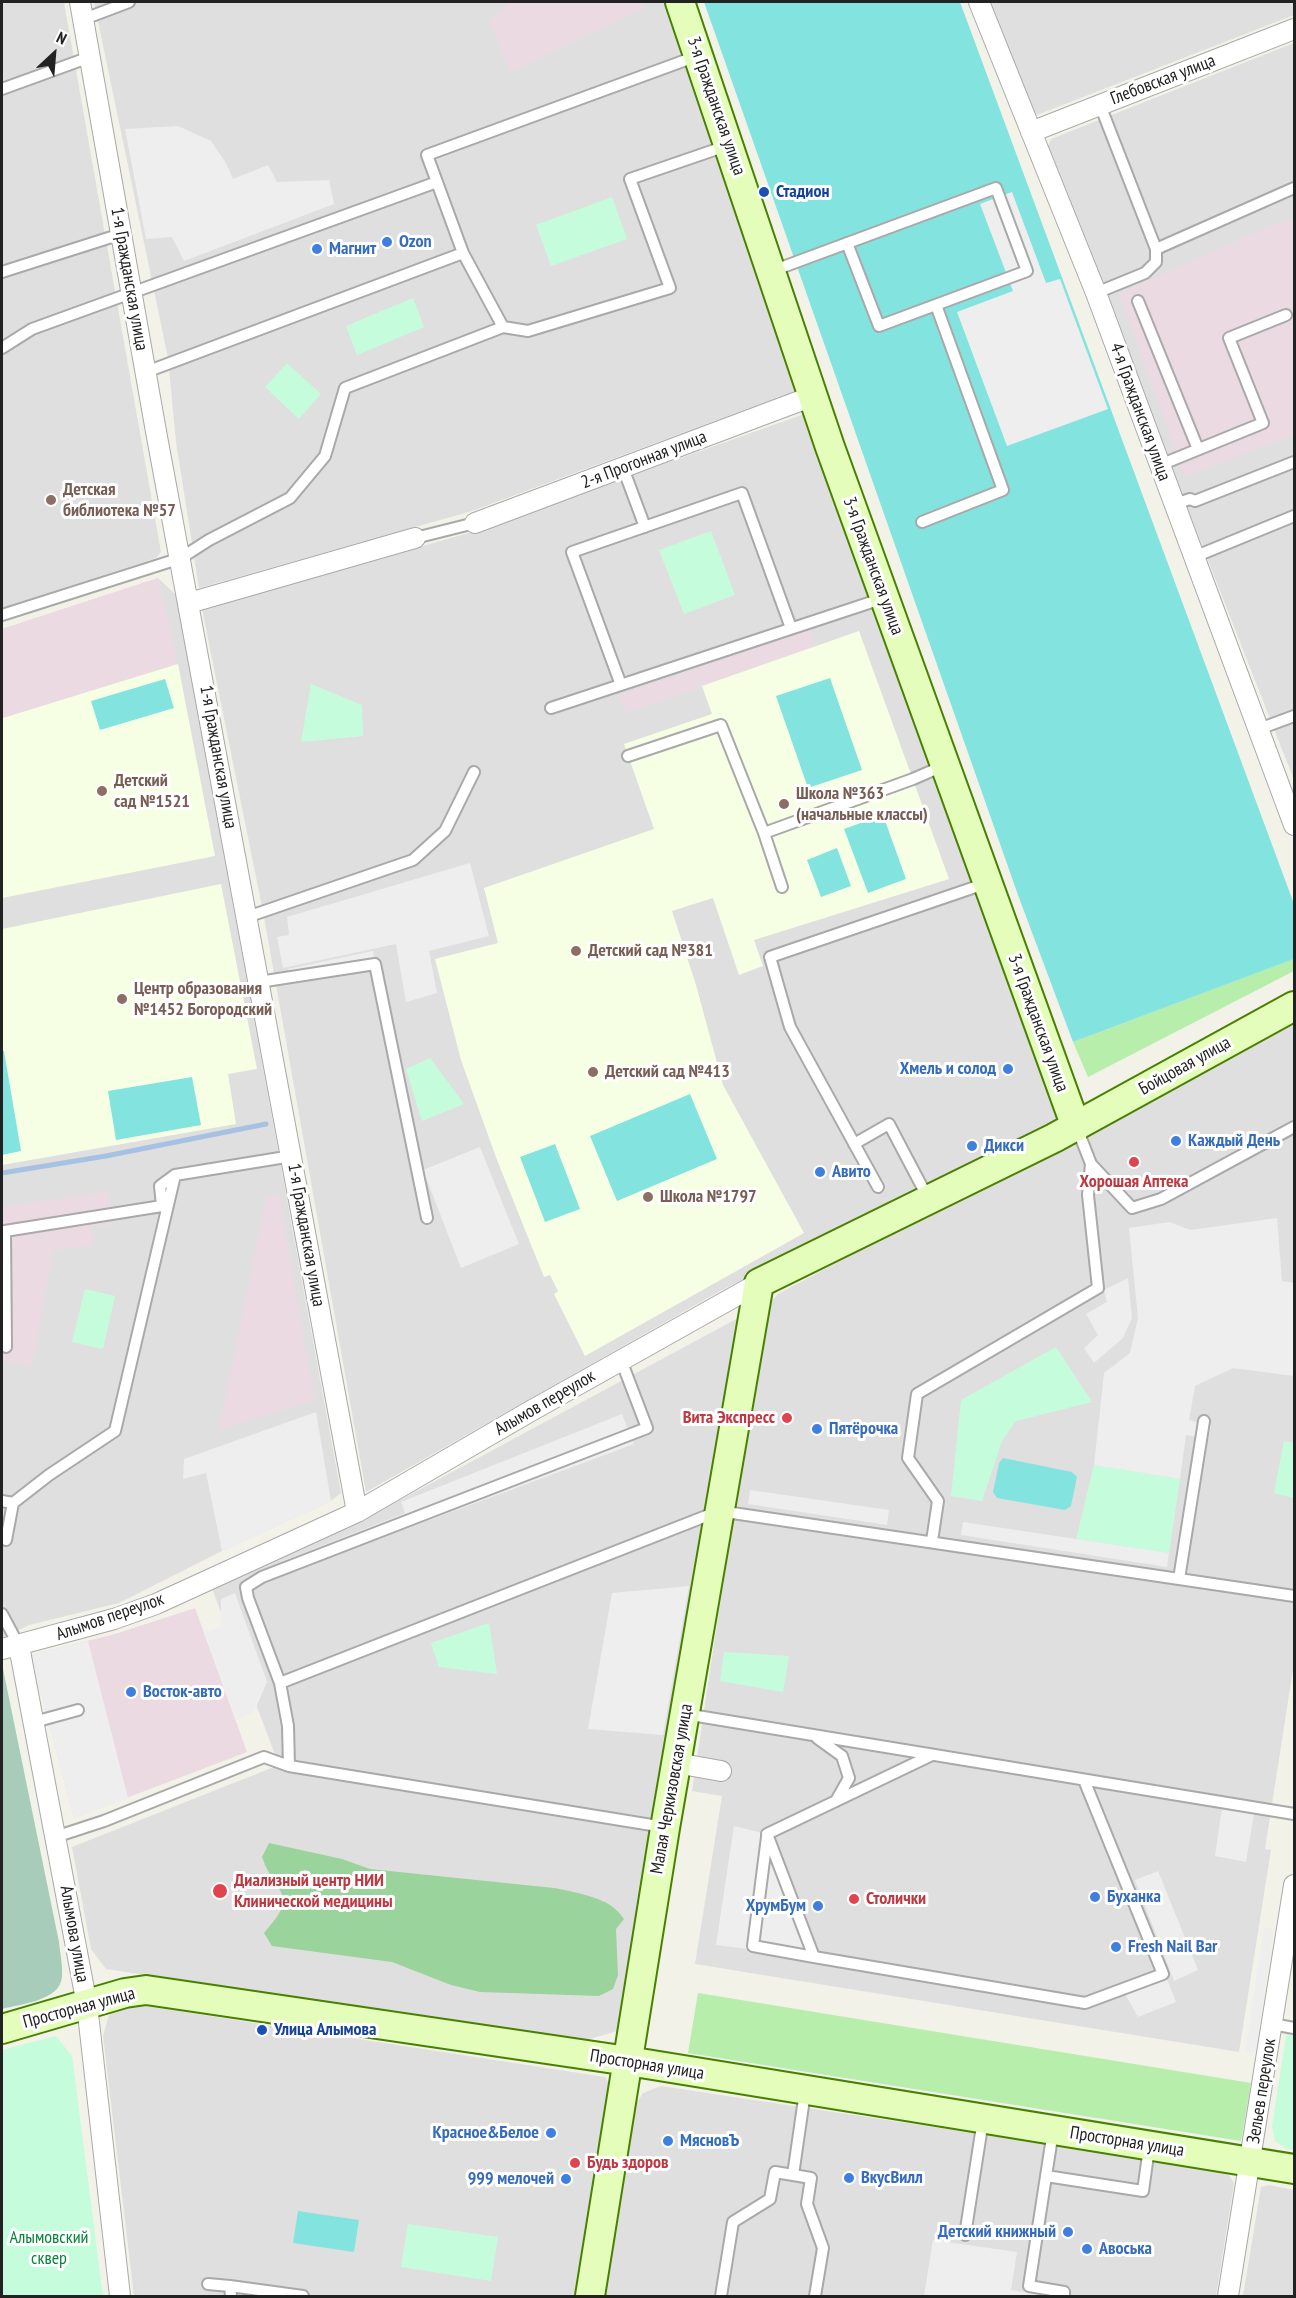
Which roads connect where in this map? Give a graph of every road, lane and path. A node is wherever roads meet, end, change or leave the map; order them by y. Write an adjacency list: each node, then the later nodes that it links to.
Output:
1 (129, 2): 4 (lane)
2 (680, 2): 6 (street, 3-я Гражданская улица)
3 (979, 2): 10 (street, 4-я Гражданская улица)
4 (82, 10): 7 (street, 1-я Гражданская улица)
5 (1294, 29): 9 (street, Глебовская улица)
6 (699, 56): 11 (street, 3-я Гражданская улица); 12 (lane)
7 (90, 57): 8 (lane); 14 (street, 1-я Гражданская улица)
8 (2, 89)
9 (1100, 105): 10 (street, Глебовская улица); 16 (lane)
10 (1031, 132): 21 (street, 4-я Гражданская улица)
11 (729, 145): 18 (street, 3-я Гражданская улица); 25 (lane)
12 (437, 182): 17 (lane); 20 (lane)
13 (1294, 188): 16 (lane)
14 (121, 234): 19 (lane); 20 (street, 1-я Гражданская улица)
15 (847, 243): 18 (lane); 23 (lane); 23 (lane)
16 (1156, 249): 21 (lane)
17 (462, 253): 25 (lane); 27 (lane)
18 (771, 271): 28 (street, 3-я Гражданская улица)
19 (2, 272)
20 (132, 292): 26 (lane); 27 (street, 1-я Гражданская улица)
21 (1096, 292): 31 (street, 4-я Гражданская улица)
22 (1138, 301): 29 (lane)
23 (936, 305): 35 (lane)
24 (1286, 315): 29 (lane)
25 (502, 327): 40 (lane)
26 (2, 348)
27 (146, 372): 40 (street, 1-я Гражданская улица)
28 (813, 396): 32 (street, 2-я Прогонная улица); 41 (street, 3-я Гражданская улица)
29 (1198, 449): 31 (lane)
30 (1294, 462): 33 (lane)
31 (1160, 465): 33 (street, 4-я Гражданская улица)
32 (623, 468): 36 (street, 2-я Прогонная улица); 37 (lane)
33 (1175, 504): 39 (street, 4-я Гражданская улица)
34 (1294, 516): 39 (lane)
35 (922, 522)
36 (475, 523): 38 (lane)
37 (645, 526): 44 (lane); 45 (lane)
38 (415, 538): 42 (street)
39 (1194, 557): 48 (street, 4-я Гражданская улица)
40 (181, 558): 42 (street, 1-я Гражданская улица); 43 (lane)
41 (885, 598): 44 (lane); 50 (street, 3-я Гражданская улица)
42 (189, 603): 56 (street, 1-я Гражданская улица)
43 (2, 615)
44 (791, 628): 45 (lane)
45 (621, 685): 46 (lane)
46 (551, 708)
47 (1294, 716): 48 (lane)
48 (1259, 729): 52 (street, 4-я Гражданская улица)
49 (628, 756): 53 (lane)
50 (946, 765): 53 (lane); 54 (street, 3-я Гражданская улица)
51 (474, 772): 56 (lane)
52 (1294, 825)
53 (764, 832): 55 (lane)
54 (987, 883): 59 (street, 3-я Гражданская улица); 61 (lane)
55 (782, 887)
56 (247, 917): 57 (street, 1-я Гражданская улица)
57 (259, 982): 62 (street, 1-я Гражданская улица); 67 (lane)
58 (1294, 1006): 59 (street, Бойцовая улица)
59 (1076, 1127): 63 (lane); 66 (street, Алымов переулок)
60 (1294, 1127): 63 (lane)
61 (854, 1144): 65 (lane); 66 (lane)
62 (291, 1156): 64 (lane); 74 (street, 1-я Гражданская улица)
63 (1091, 1164): 76 (lane)
64 (176, 1175): 69 (lane); 72 (lane)
65 (878, 1187)
66 (929, 1200): 68 (street, Алымов переулок)
67 (427, 1218)
68 (759, 1283): 70 (street, Алымов переулок); 73 (street, Малая Черкизовская улица)
69 (6, 1347)
70 (621, 1360): 74 (street, Алымов переулок); 81 (lane)
71 (1204, 1420): 77 (lane)
72 (7, 1502): 75 (lane)
73 (718, 1511): 76 (lane); 81 (lane); 83 (street, Малая Черкизовская улица)
74 (357, 1512): 80 (street, Алымов переулок)
75 (6, 1540)
76 (933, 1541): 77 (lane)
77 (1179, 1579): 78 (lane)
78 (1294, 1596)
79 (2, 1614): 80 (lane)
80 (10, 1647): 84 (street, Алымова улица)
81 (280, 1683): 88 (lane)
82 (78, 1710): 84 (lane)
83 (684, 1714): 85 (lane); 87 (street, Малая Черкизовская улица)
84 (34, 1722): 95 (street, Алымова улица)
85 (814, 1735): 86 (lane); 91 (lane)
86 (932, 1755): 90 (lane); 91 (lane)
87 (676, 1763): 89 (street); 93 (street, Малая Черкизовская улица)
88 (289, 1766): 93 (lane); 95 (lane)
89 (721, 1771)
90 (1084, 1780): 92 (lane); 98 (lane)
91 (836, 1801): 94 (lane)
92 (1294, 1814)
93 (665, 1828): 103 (street, Малая Черкизовская улица)
94 (767, 1834): 98 (lane); 98 (lane)
95 (55, 1837): 99 (street, Алымова улица)
96 (1294, 1885): 97 (street, Зельев переулок)
97 (1291, 1935): 100 (street, Зельев переулок)
98 (814, 1957)
99 (87, 2005): 102 (street, Просторная улица); 103 (street, Просторная улица); 115 (street, Алымова улица)
100 (1272, 2024): 101 (lane); 108 (street, Зельев переулок)
101 (1294, 2028)
102 (2, 2029)
103 (628, 2061): 104 (street, Просторная улица); 117 (street, Малая Черкизовская улица)
104 (805, 2091): 105 (street, Просторная улица); 110 (lane)
105 (983, 2119): 106 (street, Просторная улица); 112 (lane)
106 (1053, 2131): 107 (street, Просторная улица); 111 (lane)
107 (1150, 2146): 108 (street, Просторная улица); 111 (lane)
108 (1250, 2162): 109 (street, Просторная улица); 121 (street, Зельев переулок)
109 (1294, 2169)
110 (794, 2175): 118 (lane); 119 (lane)
111 (1046, 2176): 120 (lane)
112 (964, 2235)
113 (208, 2284): 114 (lane)
114 (230, 2291): 116 (lane)
115 (120, 2296)
116 (303, 2296)
117 (590, 2296)
118 (721, 2296)
119 (816, 2296)
120 (1064, 2296)
121 (1228, 2296)

